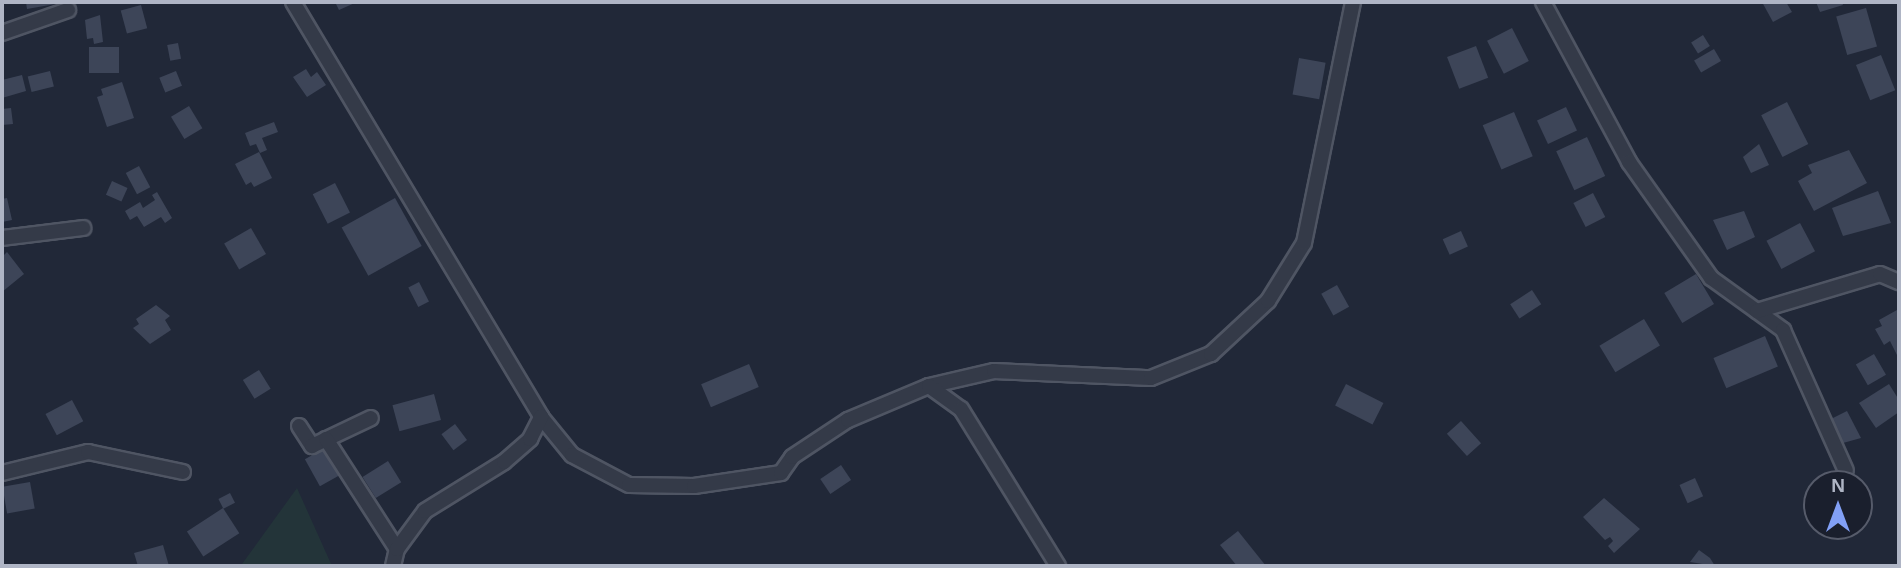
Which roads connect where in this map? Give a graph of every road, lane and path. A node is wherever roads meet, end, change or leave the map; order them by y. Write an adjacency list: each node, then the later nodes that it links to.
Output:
1 (293, 2): 11 (street)
2 (1353, 2): 10 (street)
3 (1543, 2): 9 (street)
4 (68, 10): 5 (street)
5 (2, 33)
6 (83, 228): 7 (street)
7 (2, 238)
8 (1899, 282): 9 (street)
9 (1758, 312): 15 (street)
10 (929, 386): 11 (street); 20 (street)
11 (541, 417): 18 (street)
12 (371, 418): 14 (street)
13 (299, 426): 14 (street)
14 (326, 439): 18 (street)
15 (1846, 470)
16 (183, 471): 17 (street)
17 (2, 473)
18 (397, 549): 19 (street)
19 (393, 566)
20 (1058, 566)

